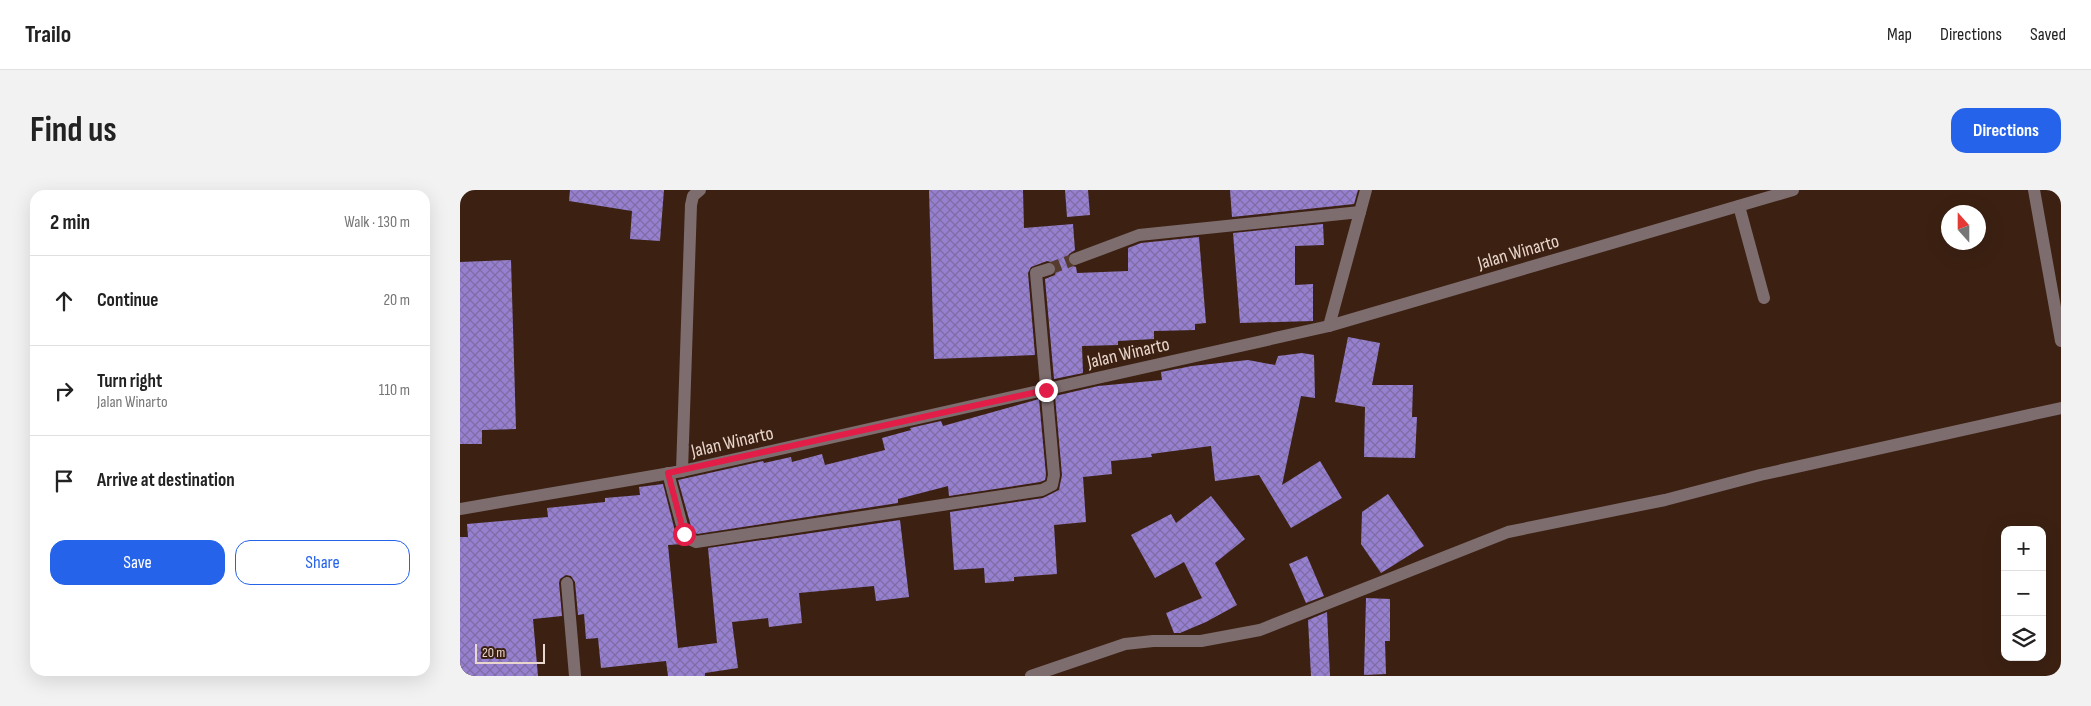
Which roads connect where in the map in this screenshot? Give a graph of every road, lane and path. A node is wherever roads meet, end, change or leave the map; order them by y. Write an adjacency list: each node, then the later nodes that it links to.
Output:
1 (700, 190): 14 (street)
2 (1366, 190): 6 (street)
3 (1793, 190): 5 (street, Jalan Winarto)
4 (2034, 190): 11 (street)
5 (1739, 206): 9 (street); 10 (street, Jalan Winarto)
6 (1360, 212): 7 (street); 10 (street)
7 (1075, 259)
8 (1048, 269): 12 (street)
9 (1764, 298)
10 (1329, 326): 12 (street, Jalan Winarto)
11 (2061, 341)
12 (1046, 390): 14 (street, Jalan Winarto); 15 (street)
13 (2061, 408): 19 (street)
14 (682, 472): 15 (street, Jalan Winarto)
15 (668, 473): 16 (street, Jalan Winarto)
16 (460, 509)
17 (567, 583): 18 (street)
18 (575, 676)
19 (1031, 676)

